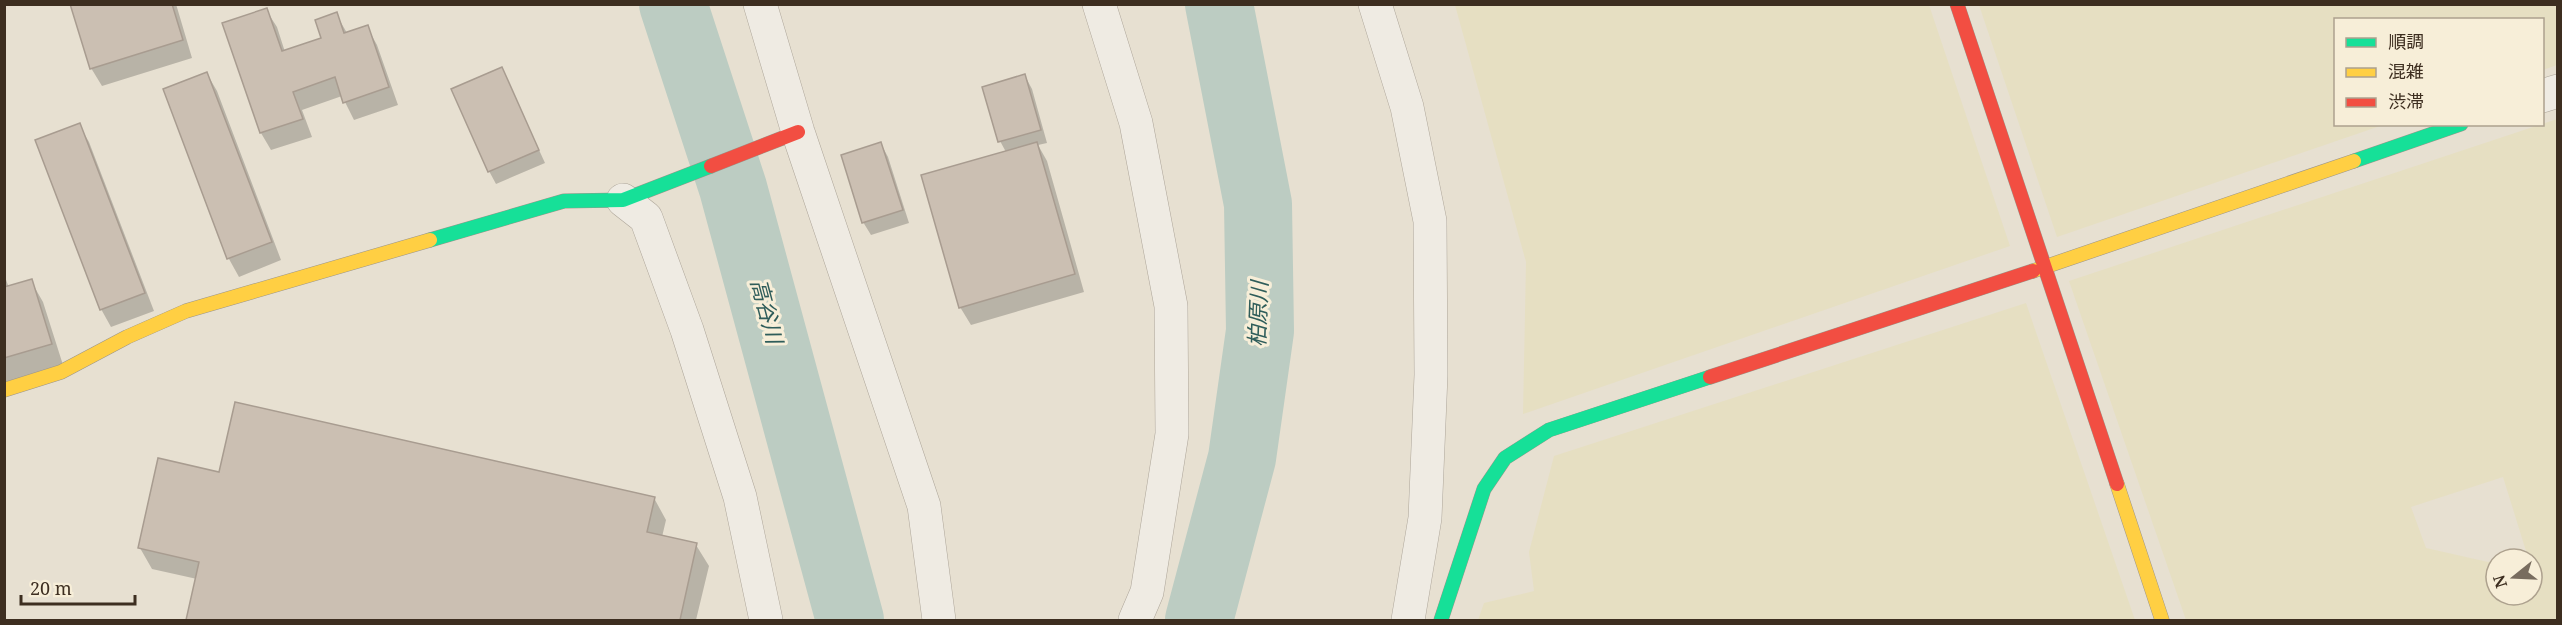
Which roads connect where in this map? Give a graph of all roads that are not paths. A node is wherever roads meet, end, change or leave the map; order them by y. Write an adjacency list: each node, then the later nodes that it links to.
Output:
1 (760, 4): 6 (street)
2 (1099, 4): 12 (street)
3 (1375, 4): 13 (street)
4 (1957, 4): 8 (street)
5 (2455, 126): 8 (street)
6 (798, 132): 7 (street); 11 (street)
7 (624, 200): 9 (street); 10 (street)
8 (2046, 267): 14 (street); 15 (street)
9 (4, 390)
10 (765, 621)
11 (939, 621)
12 (1135, 621)
13 (1408, 621)
14 (1442, 621)
15 (2162, 621)

